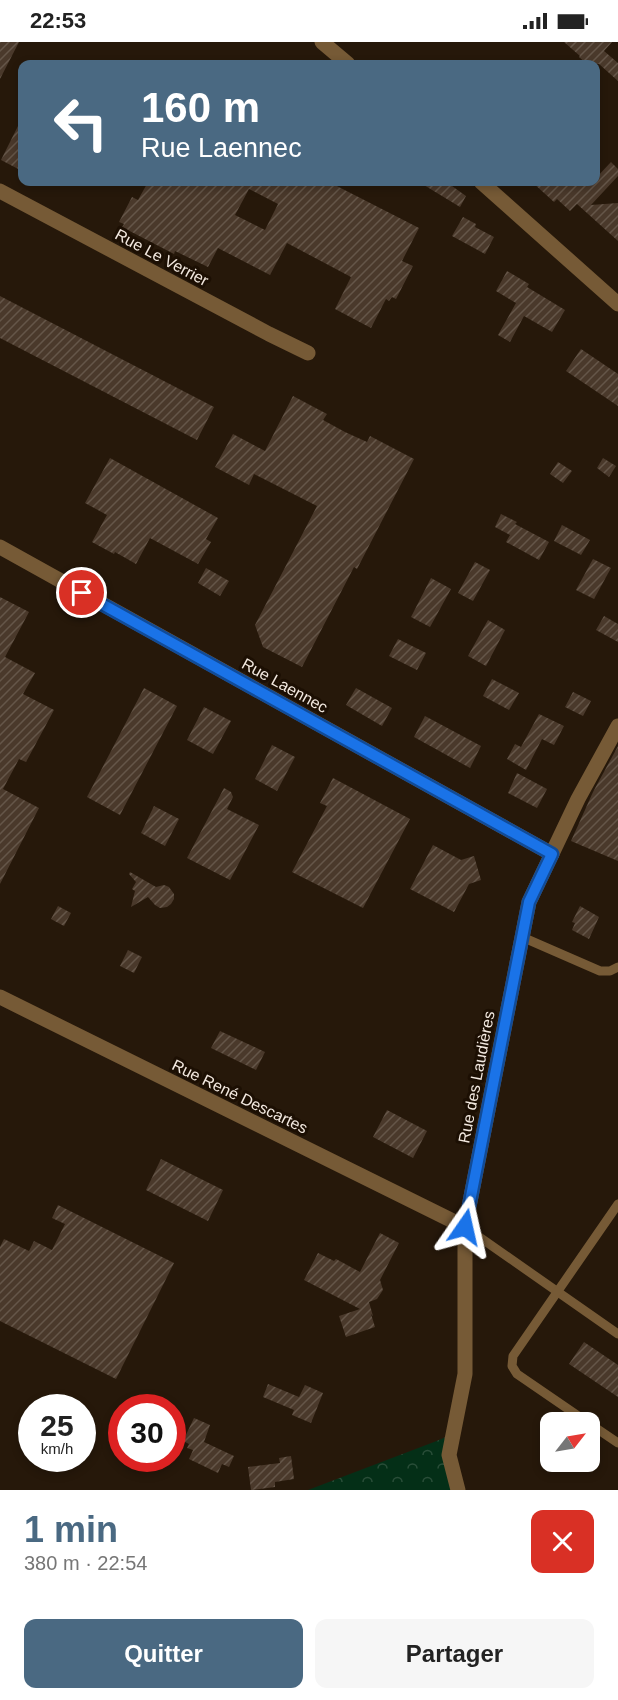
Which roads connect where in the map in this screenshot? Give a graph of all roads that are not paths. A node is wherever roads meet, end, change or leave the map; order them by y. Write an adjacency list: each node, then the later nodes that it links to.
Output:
1 (322, 42): 2 (street)
2 (343, 60)
3 (485, 186): 5 (street)
4 (0, 191): 6 (street, Rue Le Verrier)
5 (618, 304)
6 (308, 353)
7 (0, 548): 9 (street, Rue Laennec)
8 (618, 726): 9 (street, Rue des Laudières)
9 (552, 854): 10 (street, Rue des Laudières)
10 (522, 937): 11 (lane); 14 (street, Rue des Laudières)
11 (618, 967)
12 (0, 997): 14 (street, Rue René Descartes)
13 (618, 1204): 15 (lane)
14 (465, 1227): 15 (lane); 20 (street, Rue des Laudières)
15 (557, 1292): 16 (lane); 17 (lane)
16 (618, 1334)
17 (572, 1412)
18 (600, 1431): 19 (lane)
19 (618, 1443)
20 (458, 1490)

